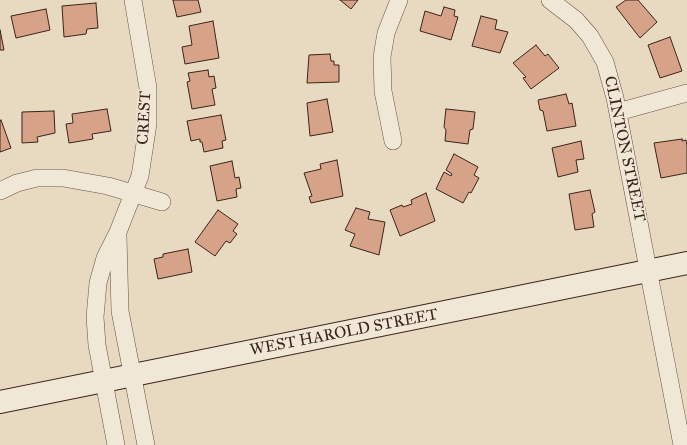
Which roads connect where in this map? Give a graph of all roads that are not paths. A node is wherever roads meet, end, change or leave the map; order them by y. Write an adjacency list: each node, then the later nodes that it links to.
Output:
1 (133, 0): 8 (street, CREST)
2 (399, 0): 6 (street)
3 (550, 0): 5 (street, CLINTON STREET)
4 (687, 93): 5 (street)
5 (618, 112): 12 (street, CLINTON STREET)
6 (393, 141)
7 (0, 191): 8 (street)
8 (133, 194): 9 (street); 10 (street, CREST)
9 (162, 202)
10 (118, 232): 13 (street, CREST); 14 (street, CREST)
11 (687, 263): 12 (main road, WEST HAROLD STREET)
12 (649, 271): 13 (main road, WEST HAROLD STREET); 18 (street, CLINTON STREET)
13 (133, 375): 14 (main road, WEST HAROLD STREET); 17 (street, CREST)
14 (103, 381): 15 (main road, WEST HAROLD STREET); 16 (street, CREST)
15 (0, 402)
16 (116, 445)
17 (146, 445)
18 (682, 445)

